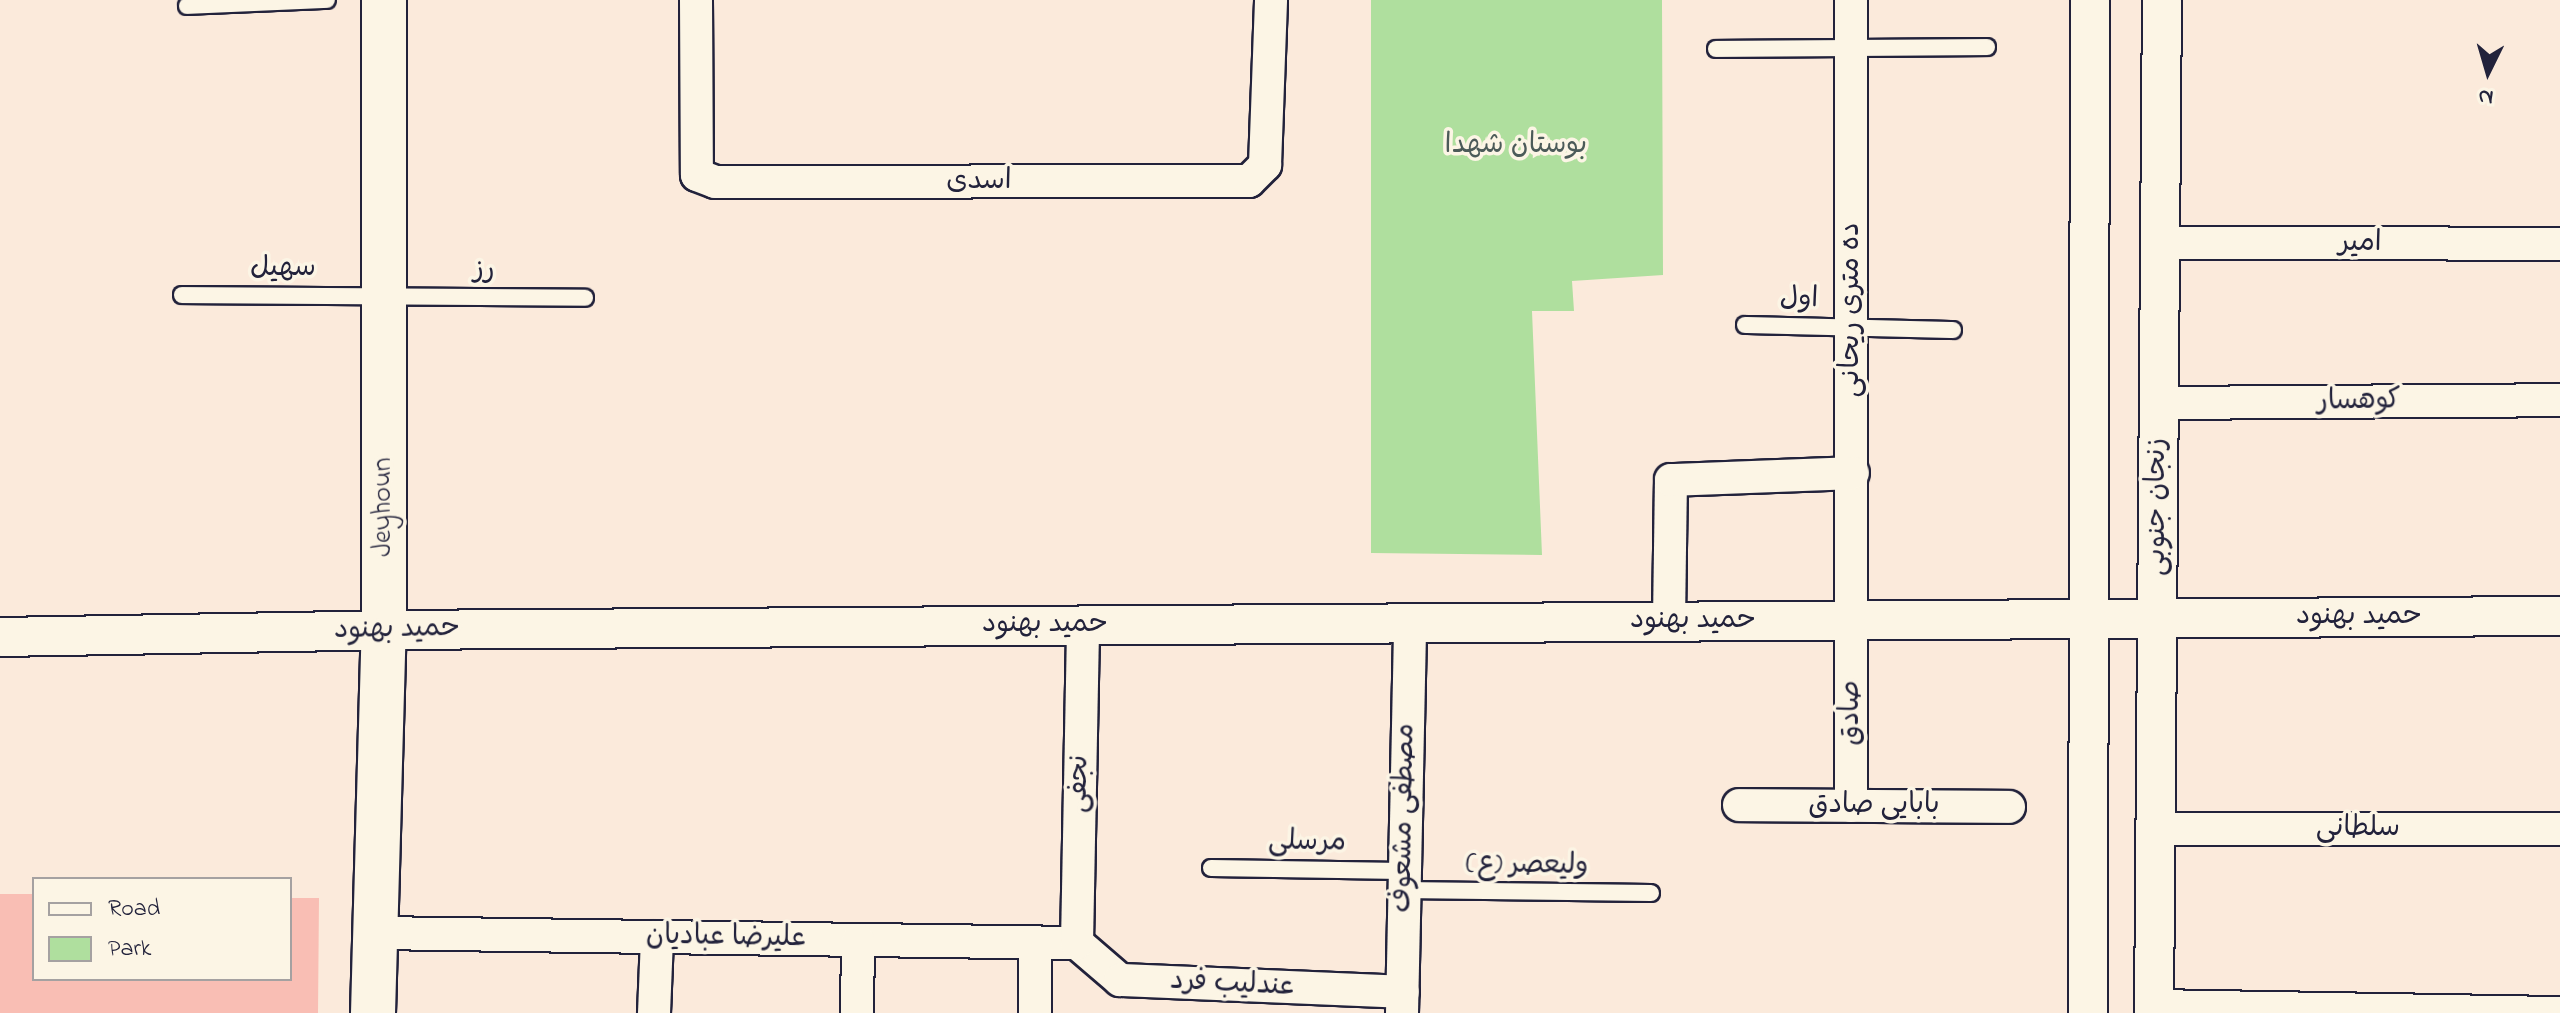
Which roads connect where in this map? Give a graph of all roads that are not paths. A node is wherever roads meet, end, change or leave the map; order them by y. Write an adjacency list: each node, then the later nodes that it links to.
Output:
1 (327, 0): 8 (lane)
2 (384, 0): 15 (main road, Jeyhoun)
3 (696, 0): 4 (street, اسدی)
4 (1271, 0)
5 (1851, 0): 11 (street, ده متری ریحانی)
6 (2090, 0): 24 (street)
7 (2162, 0): 12 (street, زنجان جنوبی)
8 (187, 6)
9 (1987, 47): 11 (lane)
10 (1716, 49): 11 (lane)
11 (1851, 49): 18 (street, ده متری ریحانی)
12 (2160, 243): 13 (street, امیر); 21 (street, زنجان جنوبی)
13 (2560, 244)
14 (182, 295): 15 (lane, سهیل)
15 (383, 296): 16 (lane, رز); 30 (main road, Jeyhoun)
16 (585, 298)
17 (1745, 325): 18 (lane, اول)
18 (1852, 327): 19 (lane, اول); 22 (street, ده متری ریحانی)
19 (1953, 330)
20 (2560, 400): 21 (street, کوهسار)
21 (2159, 403): 25 (street, زنجان جنوبی)
22 (1853, 473): 26 (street, ده متری ریحانی); 27 (street)
23 (2560, 616): 25 (street, حمید بهنود)
24 (2089, 618): 25 (street, حمید بهنود); 26 (street, حمید بهنود); 51 (street)
25 (2157, 618): 35 (street, زنجان جنوبی)
26 (1853, 620): 27 (street, حمید بهنود); 33 (street, صادق)
27 (1669, 621): 28 (street, حمید بهنود)
28 (1410, 623): 29 (street, حمید بهنود); 38 (street, مصطفی مشعوف)
29 (1083, 625): 30 (street, حمید بهنود); 44 (street, نجفی)
30 (384, 630): 31 (street, حمید بهنود); 40 (main road, Jeyhoun)
31 (0, 637)
32 (1739, 805): 33 (street, بابایی صادق)
33 (1851, 806): 34 (street, بابایی صادق)
34 (2009, 807)
35 (2156, 829): 36 (street, سلطانی); 46 (street, زنجان جنوبی)
36 (2560, 829)
37 (1211, 868): 38 (lane, مرسلی)
38 (1402, 880): 39 (lane, ولیعصر (ع)); 45 (street, مصطفی مشعوف)
39 (1651, 893)
40 (376, 933): 41 (street, علیرضا عبادیان); 47 (main road, Jeyhoun)
41 (657, 937): 42 (street, علیرضا عبادیان); 48 (street)
42 (858, 940): 43 (street, علیرضا عبادیان); 49 (street)
43 (1035, 942): 44 (street, علیرضا عبادیان); 50 (street)
44 (1077, 943): 45 (street, عندلیب فرد)
45 (1403, 1003)
46 (2154, 1009): 52 (street)
47 (373, 1013)
48 (654, 1013)
49 (857, 1013)
50 (1035, 1013)
51 (2088, 1013)
52 (2560, 1013)

